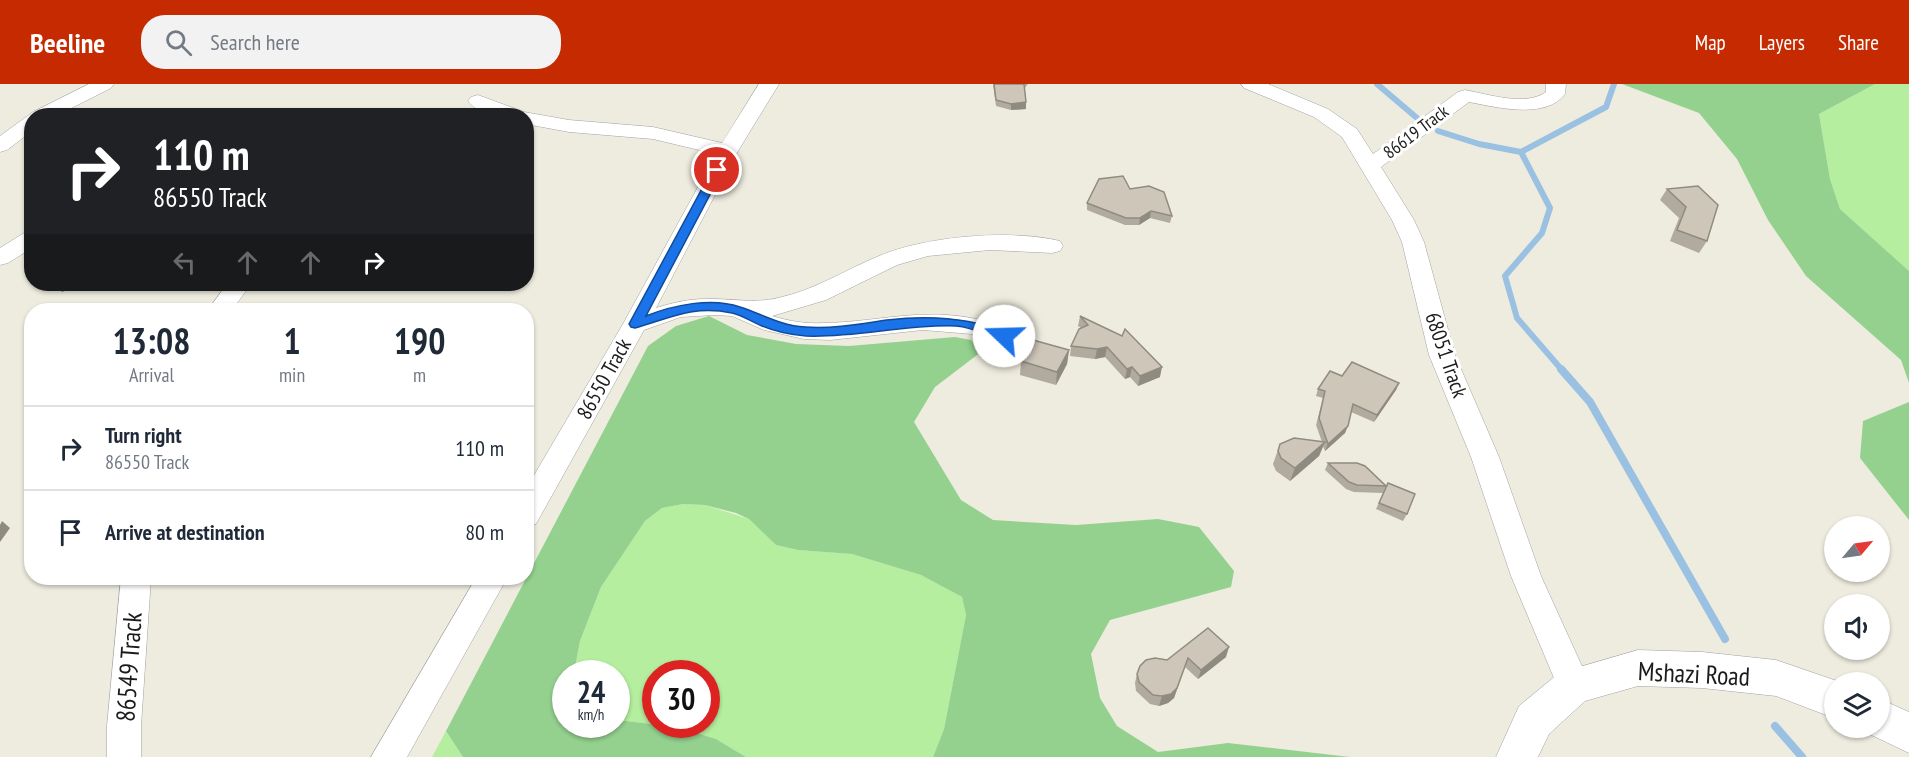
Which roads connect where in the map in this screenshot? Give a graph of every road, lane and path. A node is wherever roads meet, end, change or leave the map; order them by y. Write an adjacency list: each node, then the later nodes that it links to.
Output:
1 (104, 84): 6 (street)
2 (769, 84): 11 (street, 86550 Track)
3 (1251, 84): 12 (street, 68051 Track)
4 (1556, 84): 12 (street, 86619 Track)
5 (478, 101): 7 (street)
6 (56, 108)
7 (496, 108)
8 (534, 119): 11 (street)
9 (24, 126): 10 (street)
10 (0, 146)
11 (728, 151): 17 (street, 86550 Track)
12 (1370, 166): 22 (street, 68051 Track)
13 (24, 243): 15 (street)
14 (1052, 246): 16 (street)
15 (0, 258)
16 (736, 310): 17 (street); 18 (street)
17 (635, 324): 19 (street, 86550 Track)
18 (1004, 336)
19 (534, 502)
20 (135, 585): 26 (street, 86549 Track)
21 (488, 585): 27 (street)
22 (1574, 686): 23 (street, Mshazi Road); 28 (street, Mshazi Road)
23 (1824, 695)
24 (1890, 723): 25 (street)
25 (1909, 733)
26 (124, 757)
27 (388, 757)
28 (1517, 757)

